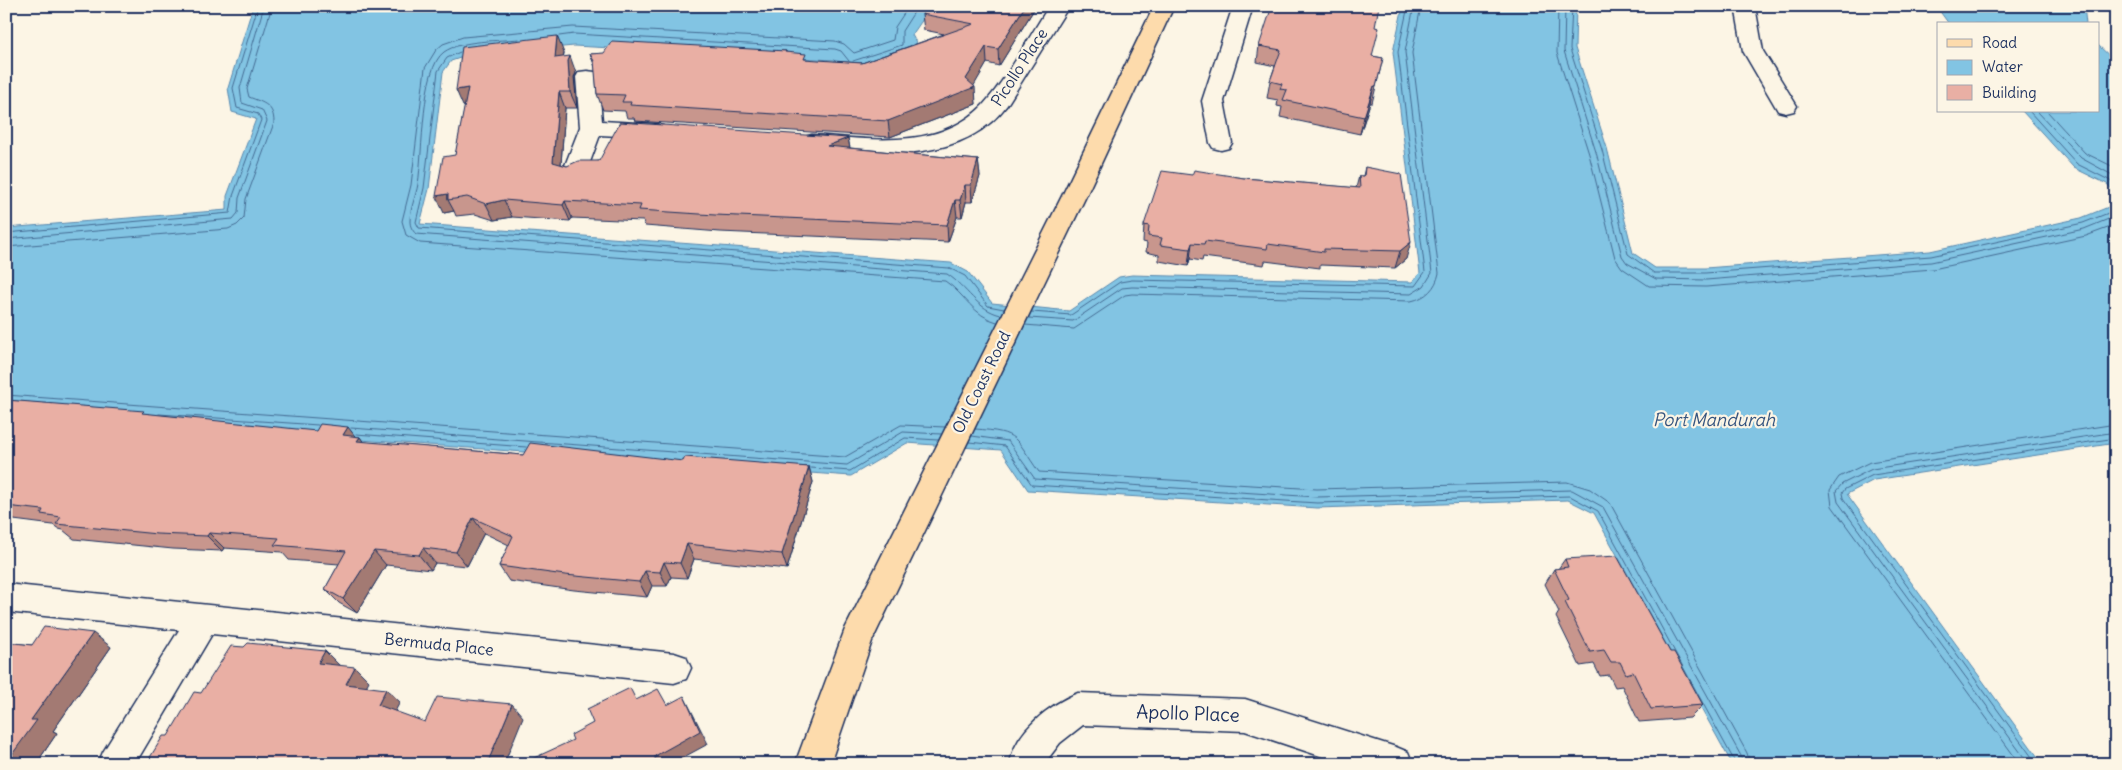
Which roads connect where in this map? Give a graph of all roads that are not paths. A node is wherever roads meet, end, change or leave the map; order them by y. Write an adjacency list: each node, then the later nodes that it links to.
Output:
1 (1059, 6): 9 (street, Picollo Place)
2 (1164, 6): 16 (main road, Old Coast Road)
3 (1243, 6): 10 (street)
4 (1745, 6): 6 (street)
5 (587, 77): 7 (street)
6 (1786, 106)
7 (591, 127): 8 (street); 11 (street)
8 (679, 133)
9 (796, 141)
10 (1221, 143)
11 (574, 173)
12 (6, 598): 13 (street, Bermuda Place)
13 (204, 619): 14 (street, Bermuda Place); 15 (street)
14 (674, 668)
15 (115, 764)
16 (812, 764)
17 (1027, 764): 18 (street, Apollo Place)
18 (1396, 764)

